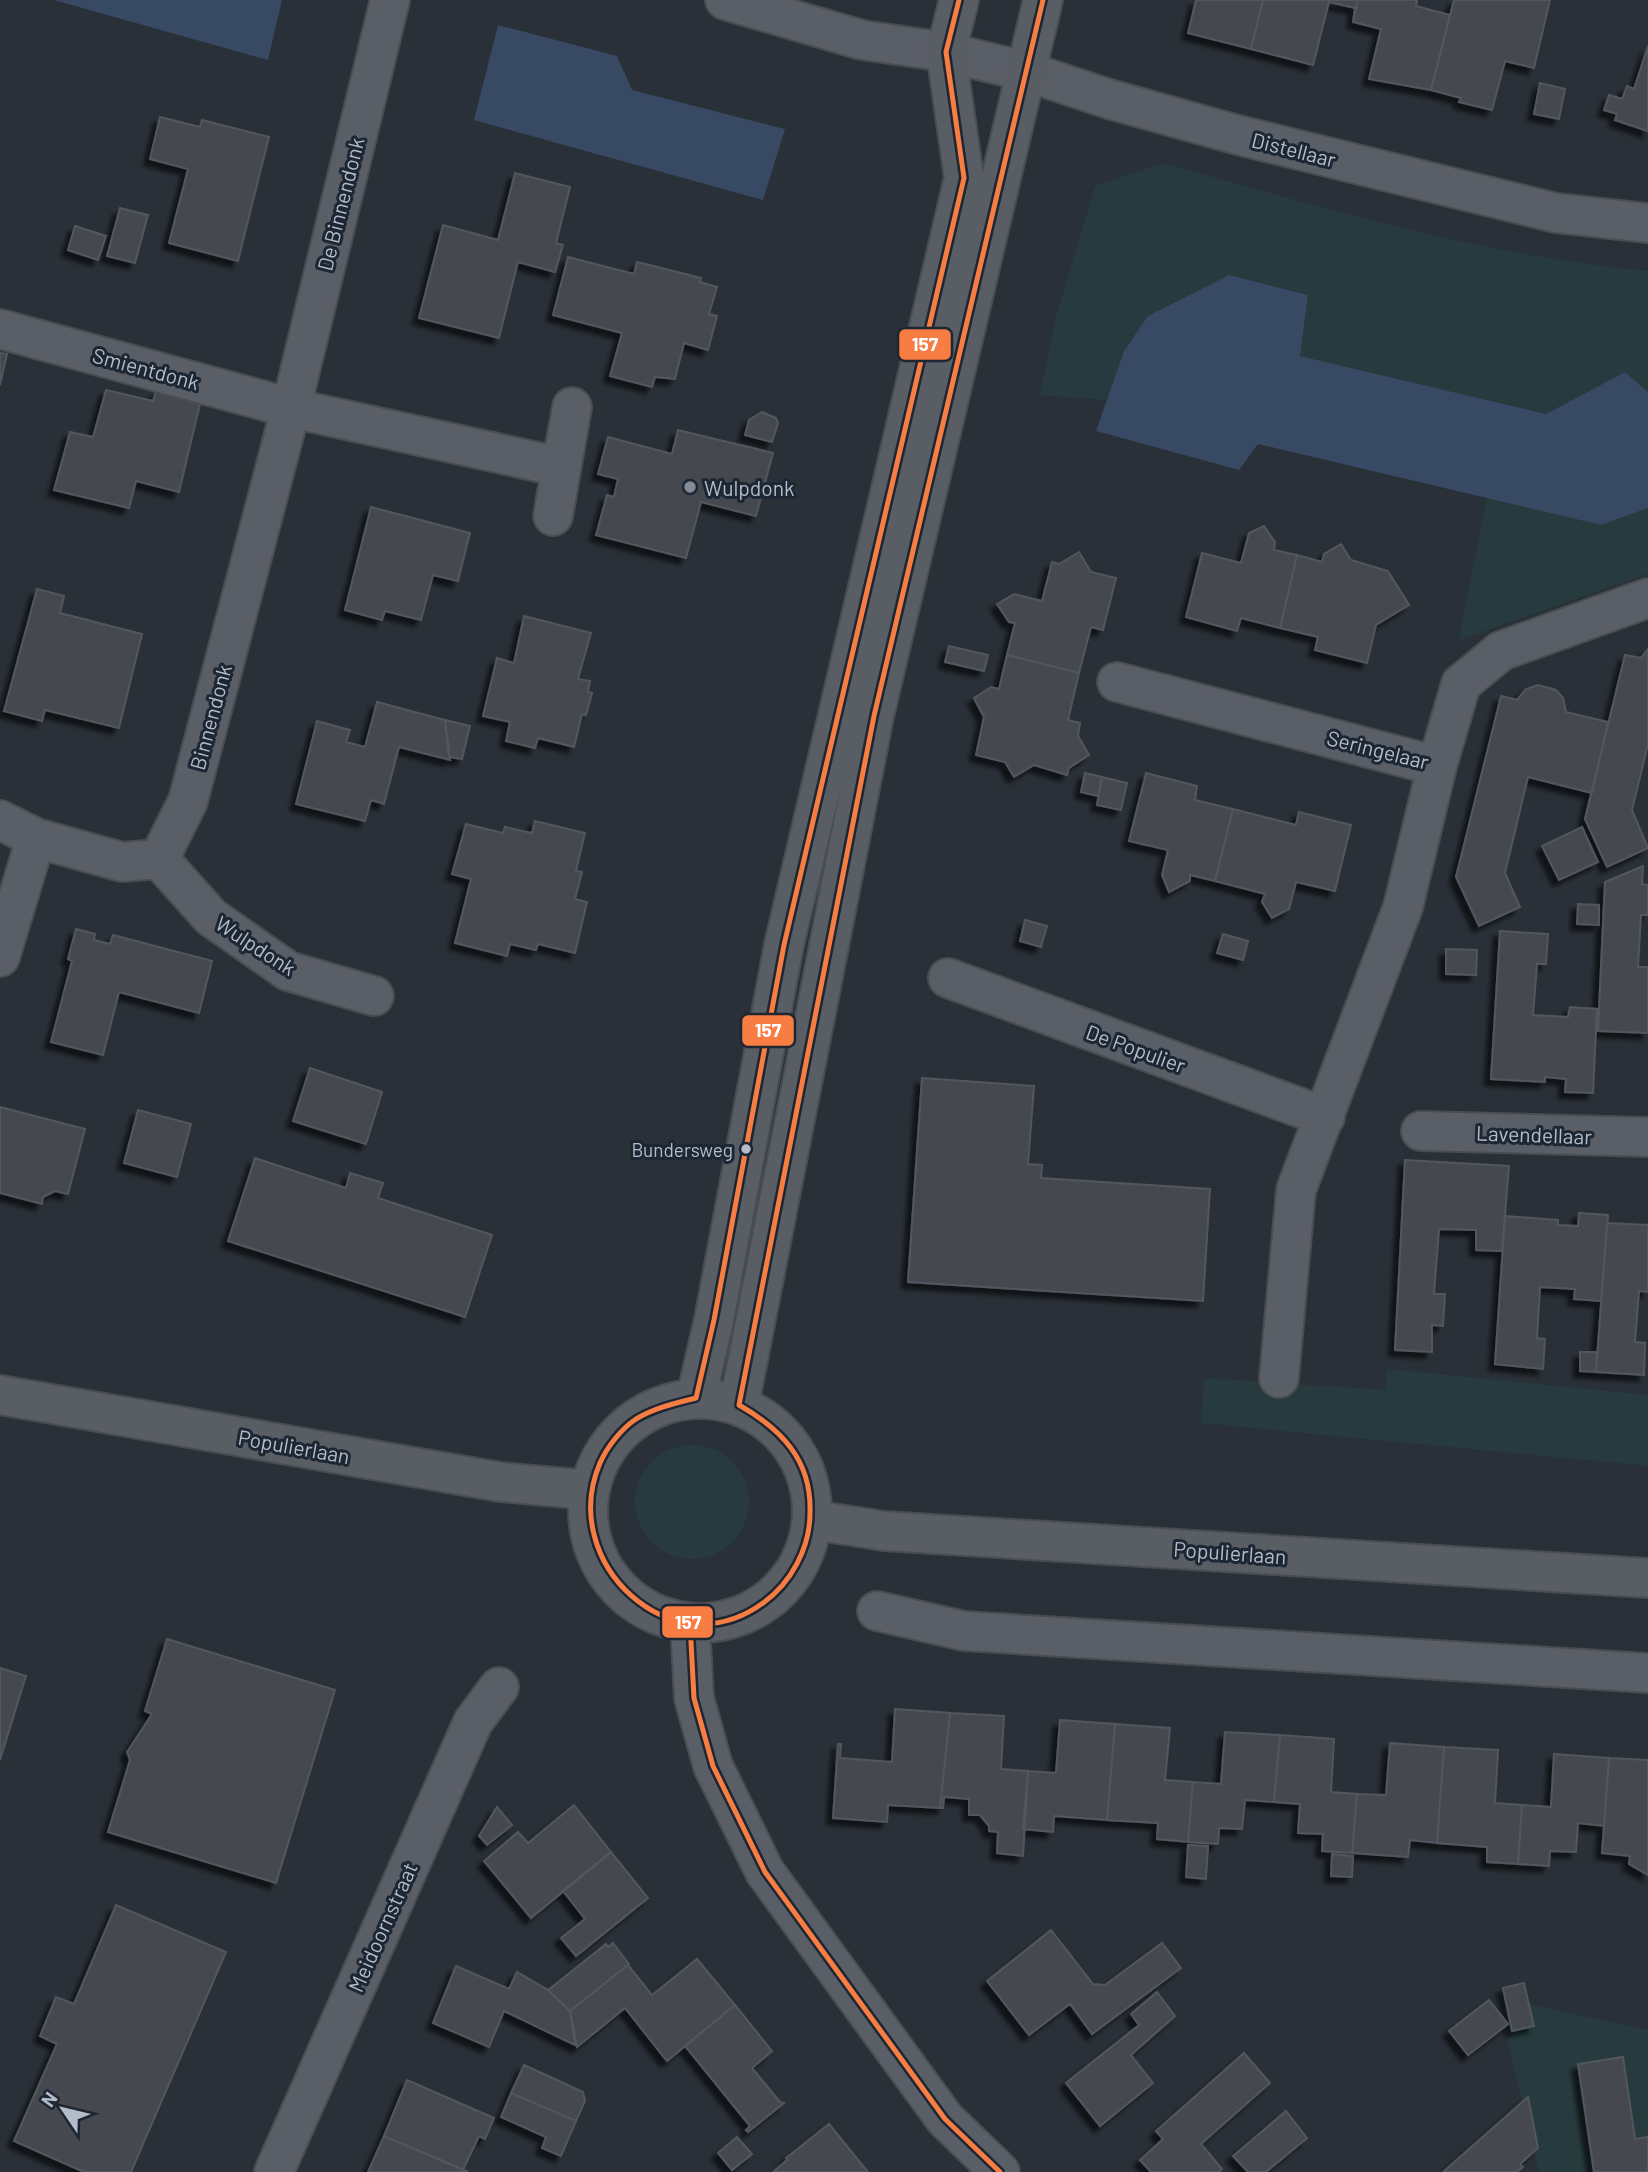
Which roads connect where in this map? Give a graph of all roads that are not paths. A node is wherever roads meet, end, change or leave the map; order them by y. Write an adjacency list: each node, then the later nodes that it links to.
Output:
1 (390, 0): 10 (street, De Binnendonk)
2 (725, 0): 5 (street)
3 (959, 0): 5 (street)
4 (1043, 0): 6 (street)
5 (946, 52): 6 (street, Distellaar); 27 (street)
6 (1028, 72): 7 (street, Distellaar); 28 (street)
7 (1648, 223)
8 (0, 329): 10 (street, Smientdonk)
9 (572, 407): 11 (street)
10 (291, 408): 11 (street); 18 (street, Binnendonk)
11 (561, 467): 12 (street)
12 (553, 516)
13 (1648, 598): 15 (street, Seringelaar)
14 (1117, 682): 15 (street, Seringelaar)
15 (1437, 766): 22 (street)
16 (0, 820): 17 (street)
17 (36, 838): 18 (street); 19 (street)
18 (159, 859): 21 (street, Wulpdonk)
19 (0, 957)
20 (948, 978): 22 (street, De Populier)
21 (374, 996)
22 (1325, 1117): 25 (street)
23 (1421, 1131): 24 (street, Lavendellaar)
24 (1648, 1137)
25 (1279, 1378)
26 (0, 1395): 29 (street, Populierlaan)
27 (696, 1398): 28 (street); 29 (street)
28 (739, 1405): 30 (street)
29 (590, 1490): 33 (street)
30 (813, 1520): 31 (street, Populierlaan); 33 (street)
31 (1648, 1578)
32 (877, 1611): 34 (street)
33 (690, 1623): 37 (street)
34 (1648, 1673)
35 (499, 1687): 36 (street, Meidoornstraat)
36 (274, 2172)
37 (1000, 2172)

